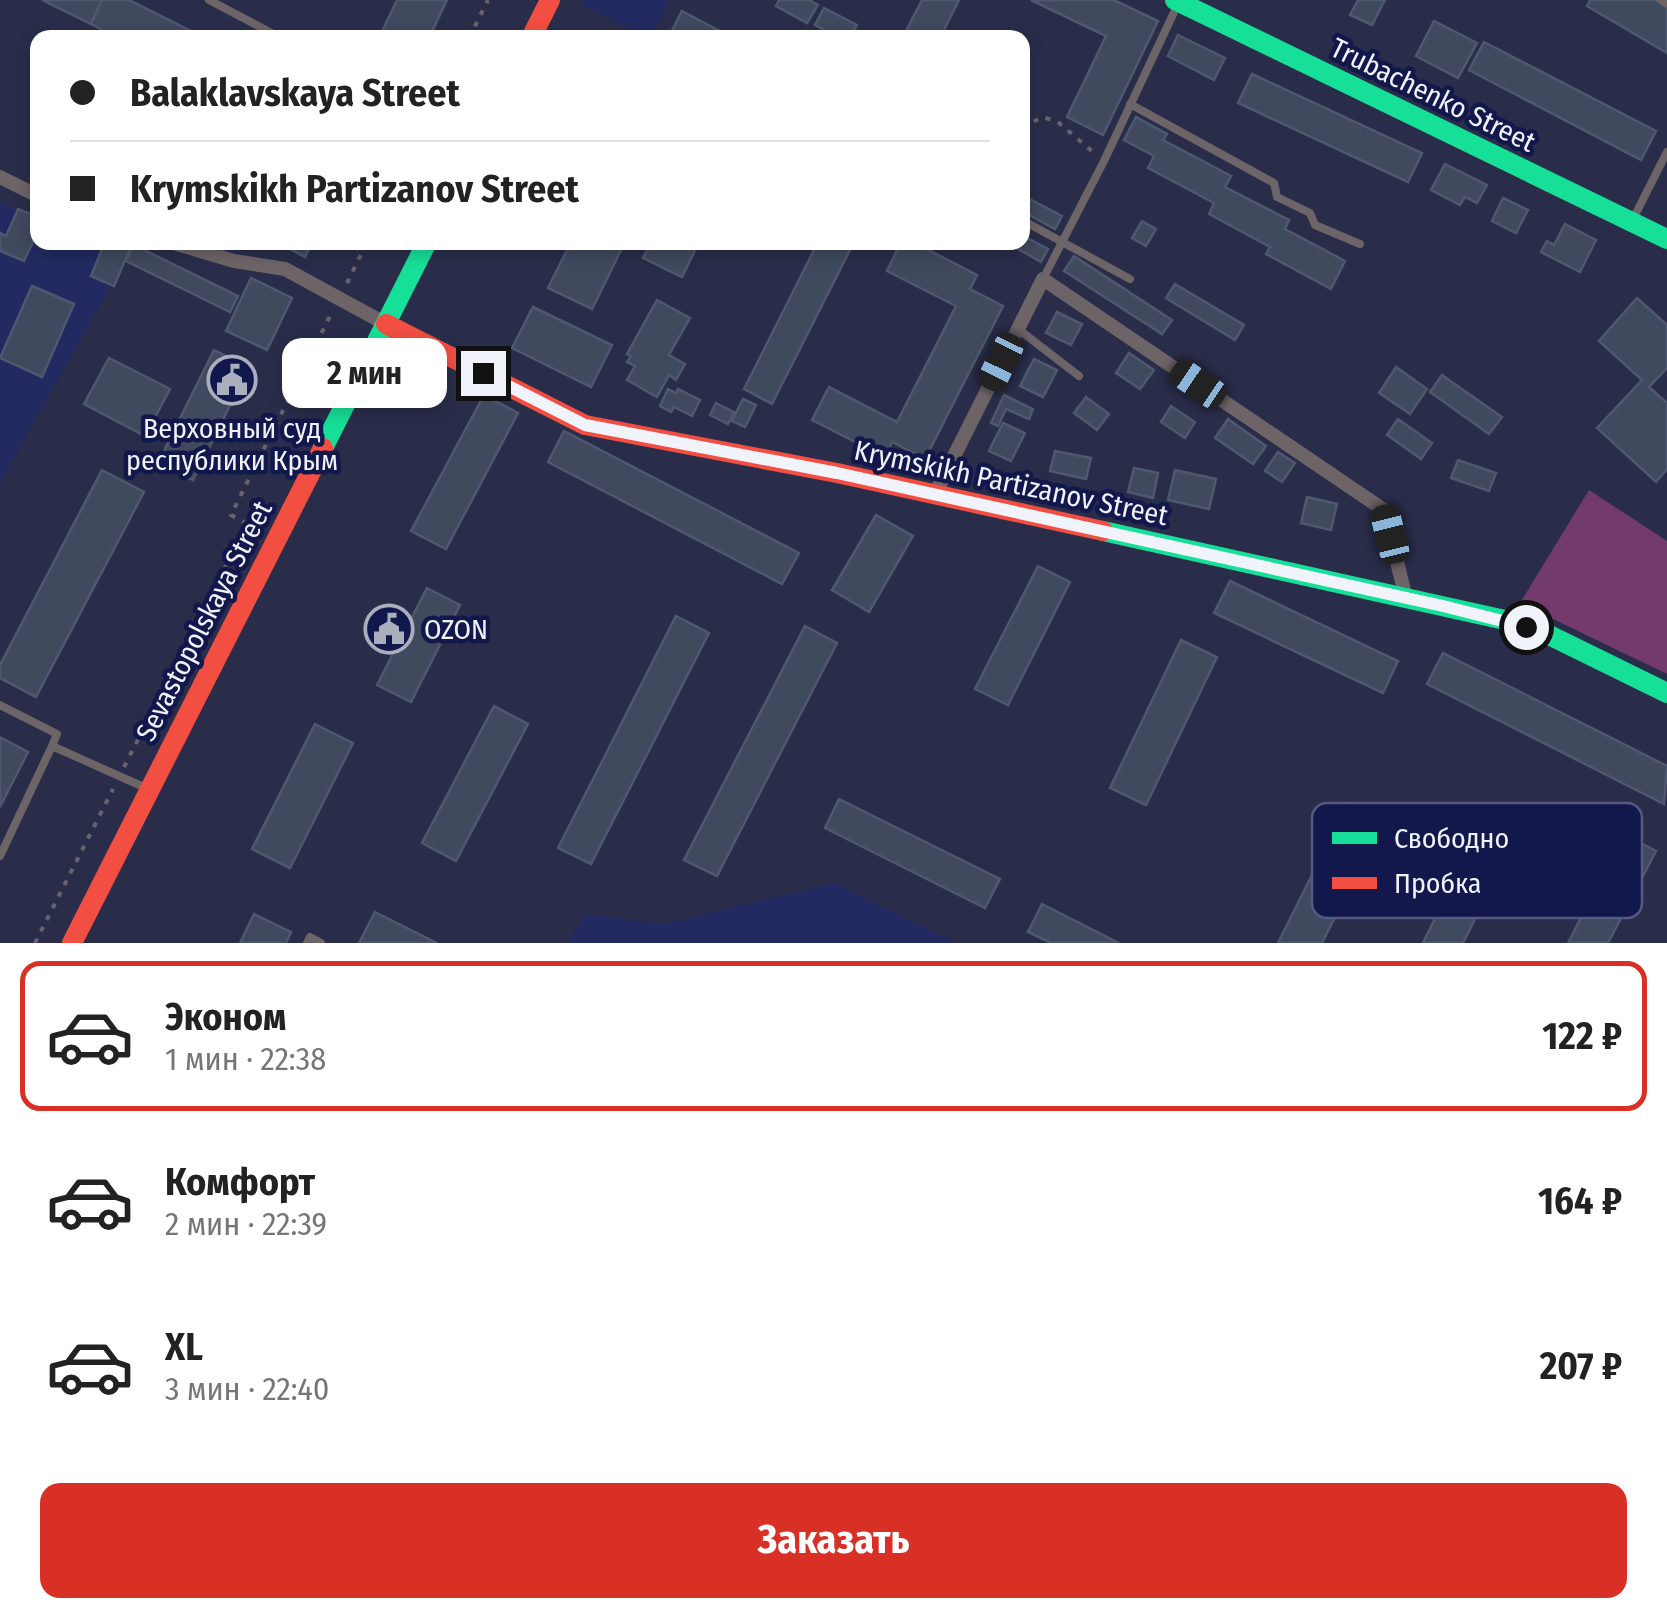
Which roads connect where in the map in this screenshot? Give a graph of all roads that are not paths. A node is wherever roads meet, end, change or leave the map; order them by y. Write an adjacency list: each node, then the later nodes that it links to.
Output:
1 (209, 0): 4 (lane)
2 (550, 0): 5 (main road)
3 (1178, 1): 6 (lane); 10 (main road, Trubachenko Street)
4 (265, 30)
5 (534, 30)
6 (1130, 104): 13 (lane); 14 (lane)
7 (1667, 152): 10 (lane)
8 (0, 178): 9 (street)
9 (30, 192)
10 (1632, 222): 12 (main road, Trubachenko Street)
11 (1030, 224): 13 (lane)
12 (1667, 239)
13 (1061, 241): 17 (lane); 18 (lane)
14 (1360, 244)
15 (197, 250): 19 (street)
16 (423, 250): 19 (main road, Sevastopolskaya Street)
17 (1043, 279): 20 (street); 23 (street)
18 (1130, 279)
19 (386, 324): 22 (main road, Krymskikh Partizanov Street); 27 (main road, Sevastopolskaya Street)
20 (1018, 329): 21 (lane); 22 (street)
21 (1079, 376)
22 (935, 494): 23 (main road, Krymskikh Partizanov Street)
23 (1406, 598): 24 (main road, Krymskikh Partizanov Street)
24 (1667, 693)
25 (0, 705): 26 (lane)
26 (52, 746): 27 (lane); 28 (lane)
27 (150, 790): 29 (main road, Sevastopolskaya Street)
28 (0, 856)
29 (72, 943)
30 (308, 943): 31 (lane)
31 (321, 943)

